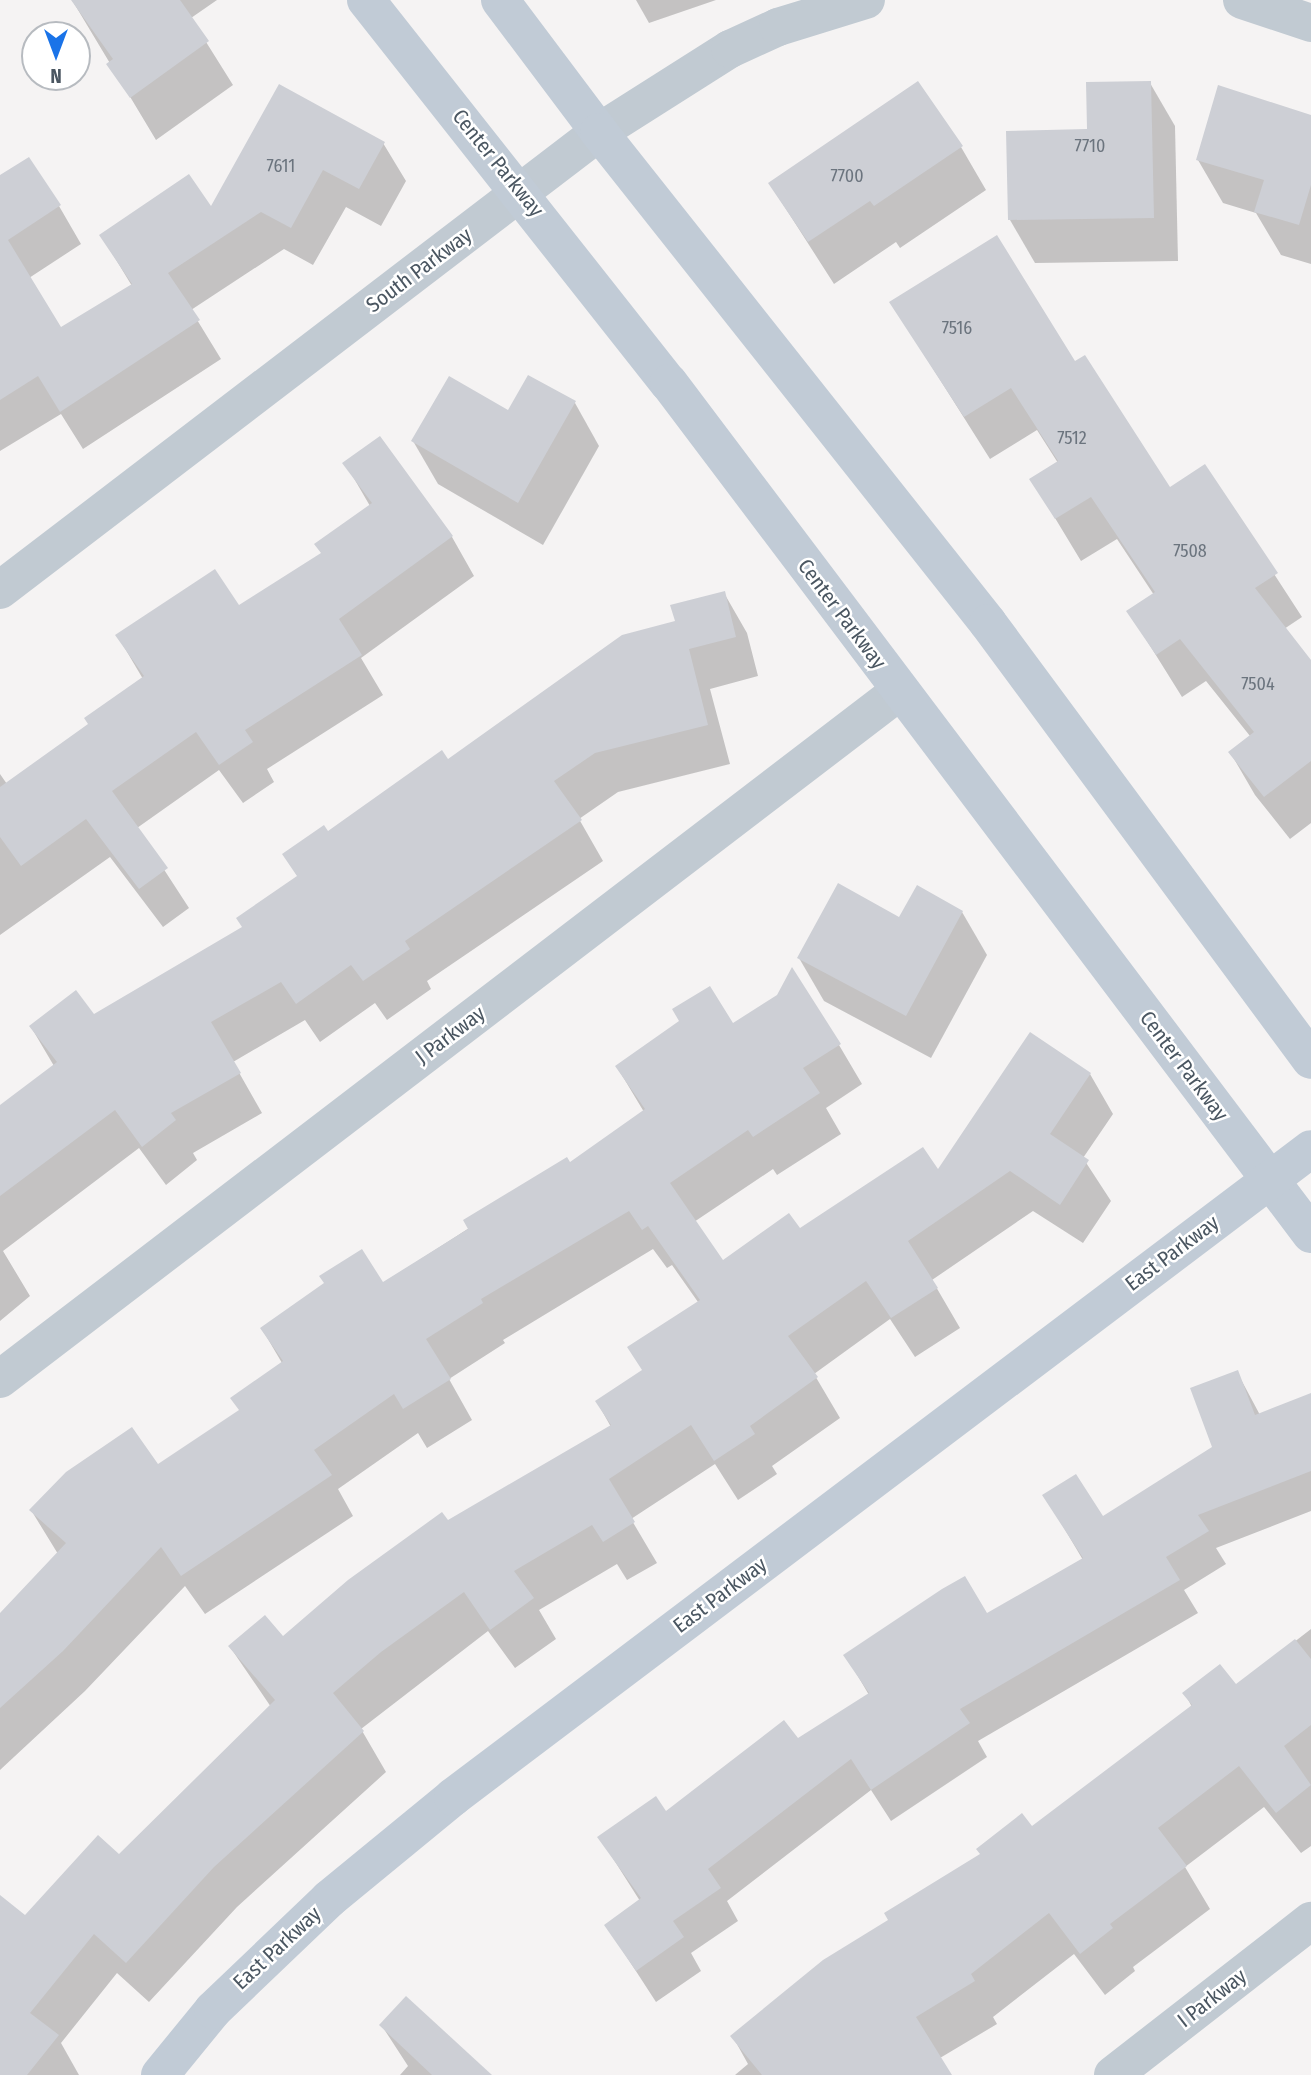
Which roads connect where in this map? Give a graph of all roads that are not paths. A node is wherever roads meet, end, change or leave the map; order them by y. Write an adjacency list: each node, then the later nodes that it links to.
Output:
1 (366, 0): 7 (street, Center Parkway)
2 (500, 0): 6 (street)
3 (866, 0): 6 (street, South Parkway)
4 (1242, 0): 5 (street)
5 (1311, 23)
6 (599, 132): 7 (street, South Parkway); 10 (street)
7 (522, 192): 8 (street, South Parkway); 9 (street, Center Parkway)
8 (0, 590)
9 (900, 691): 12 (street, Center Parkway); 14 (street, J Parkway)
10 (1311, 1060)
11 (1311, 1149): 12 (street, East Parkway)
12 (1270, 1179): 13 (street, Center Parkway); 16 (street, East Parkway)
13 (1311, 1234)
14 (0, 1379)
15 (1311, 1921): 17 (street, I Parkway)
16 (160, 2075)
17 (1113, 2075)

